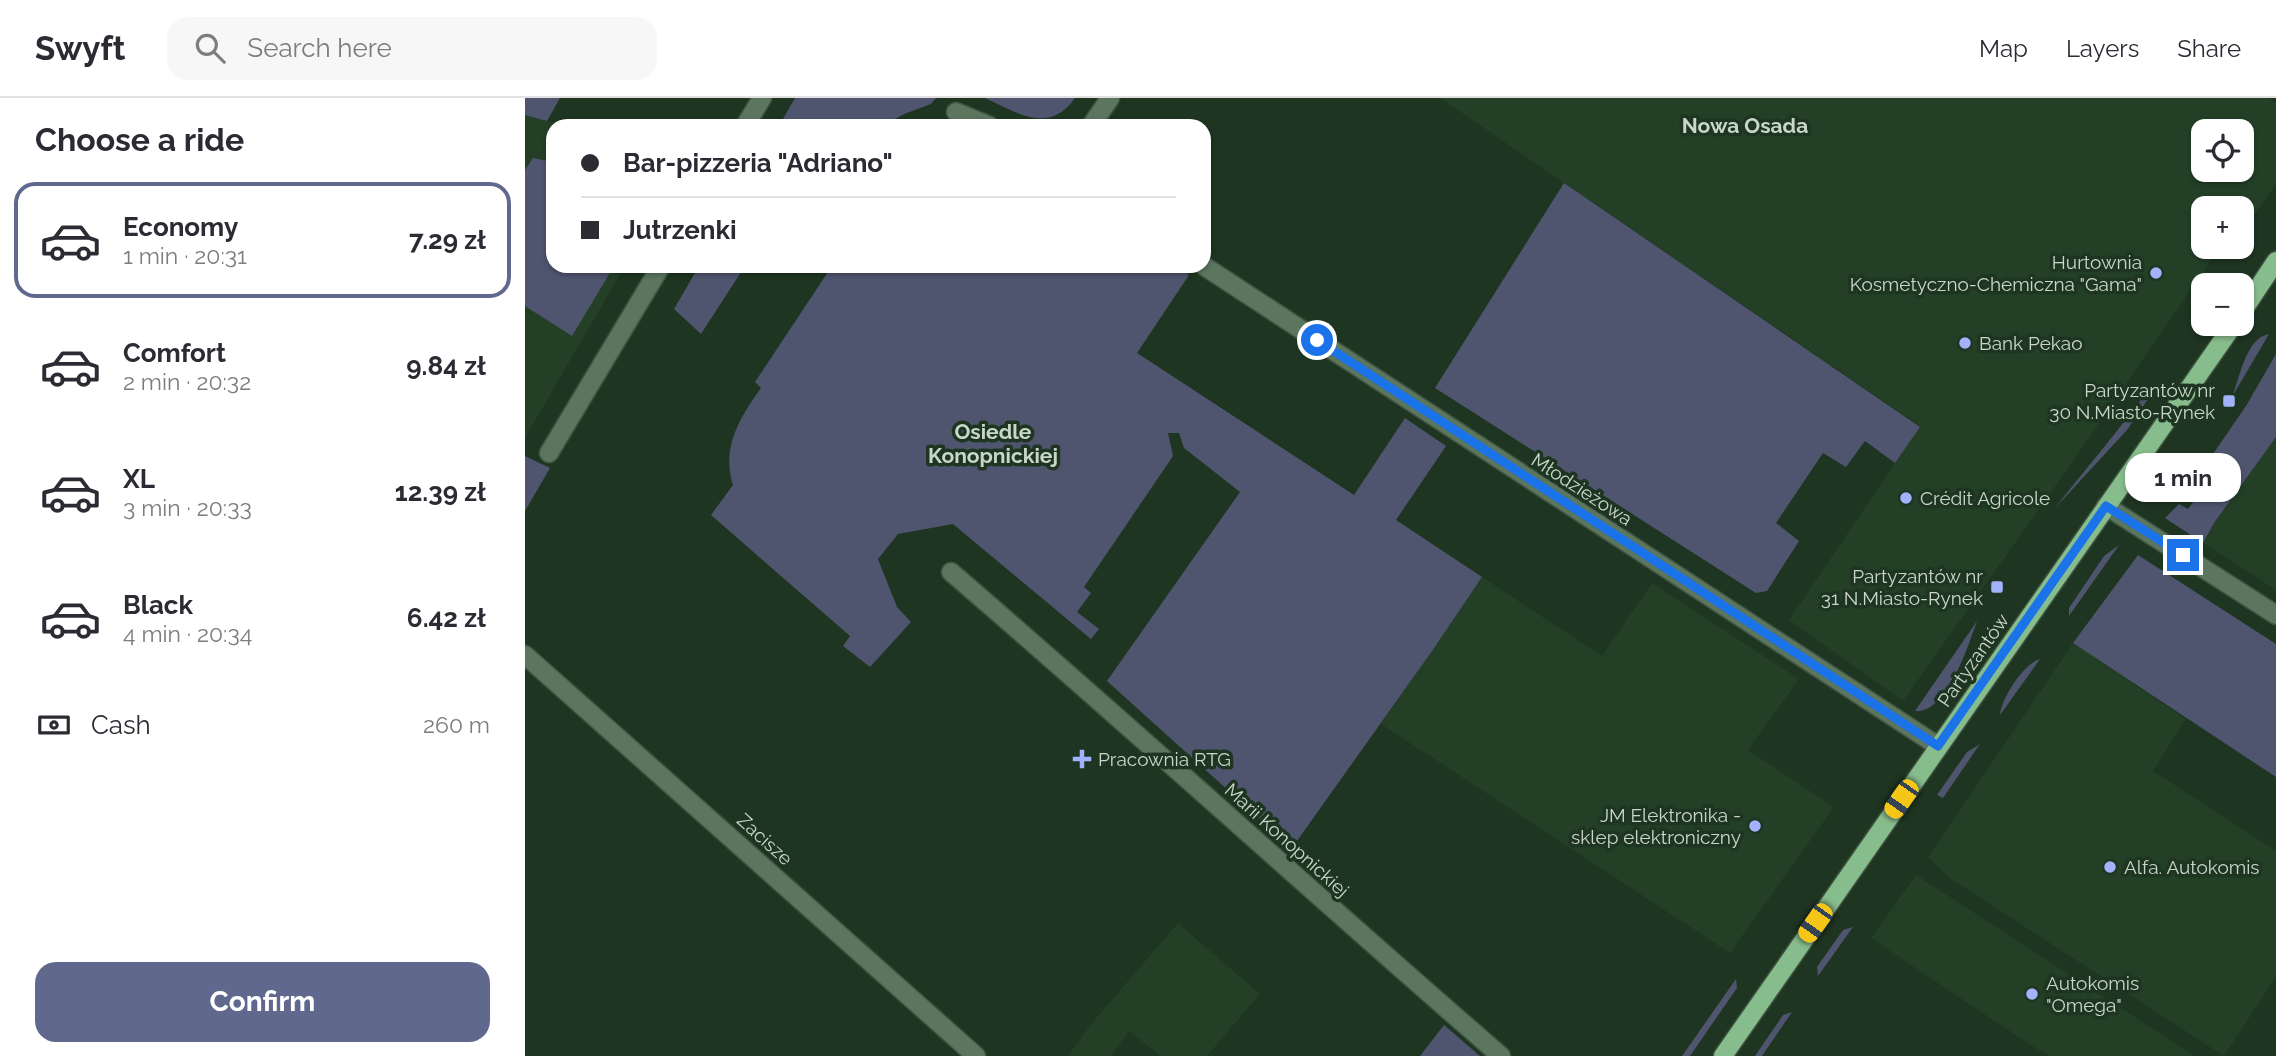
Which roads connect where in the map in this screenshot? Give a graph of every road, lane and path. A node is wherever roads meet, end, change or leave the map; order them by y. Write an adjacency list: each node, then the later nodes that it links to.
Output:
1 (762, 98): 4 (street)
2 (1110, 98): 6 (street)
3 (956, 112): 5 (street)
4 (749, 119)
5 (973, 119)
6 (1096, 119)
7 (2276, 261): 10 (main road)
8 (1211, 271): 17 (street, Młodzieżowa)
9 (657, 273): 12 (street)
10 (2254, 295)
11 (2226, 336): 13 (main road, Partyzantów)
12 (549, 453)
13 (2106, 506): 15 (street); 17 (main road, Partyzantów)
14 (951, 572): 19 (street, Marii Konopnickiej)
15 (2276, 615)
16 (525, 655): 18 (street, Zacisze)
17 (1938, 746): 20 (main road, Partyzantów)
18 (976, 1056)
19 (1501, 1056)
20 (1723, 1056)

